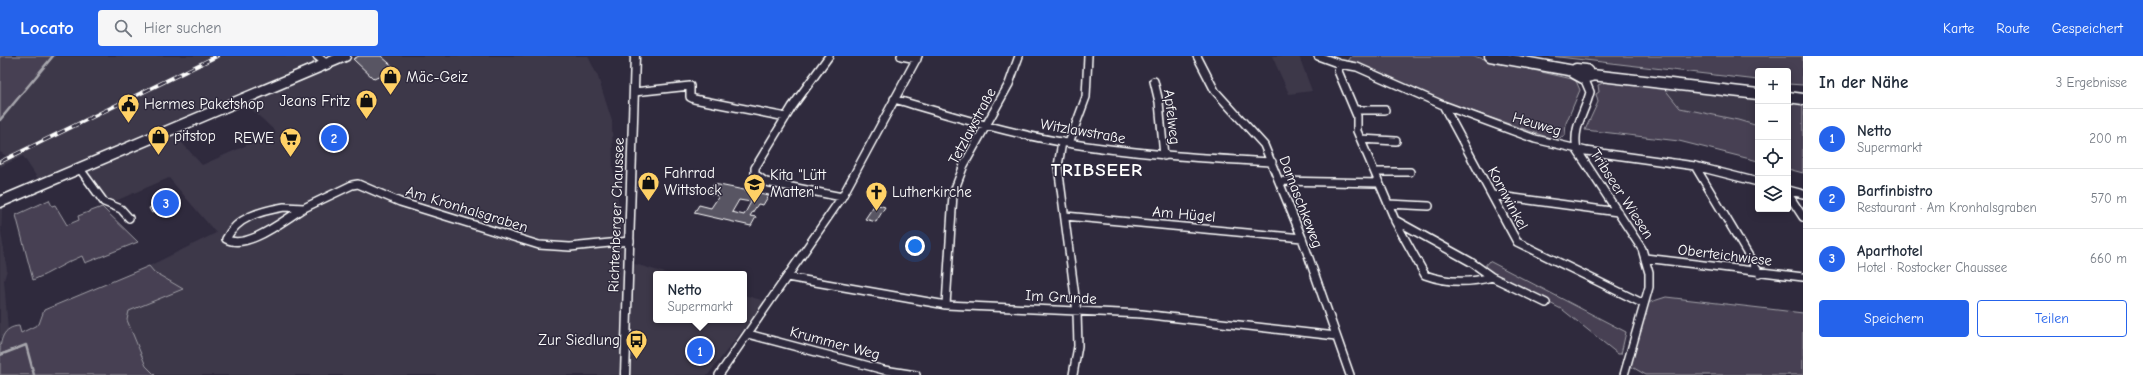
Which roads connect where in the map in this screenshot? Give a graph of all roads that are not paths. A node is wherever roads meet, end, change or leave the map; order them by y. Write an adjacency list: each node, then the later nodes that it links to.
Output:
1 (317, 56): 13 (street)
2 (345, 56): 13 (main road)
3 (635, 56): 17 (street, Richtenberger Chaussee)
4 (829, 56): 25 (street)
5 (901, 56): 12 (street)
6 (1019, 56): 26 (street, Tetzlawstraße)
7 (1088, 56): 29 (street)
8 (1197, 56): 32 (street, Damaschkeweg)
9 (1318, 56): 11 (street, Heuweg)
10 (1490, 56): 15 (main road)
11 (1326, 57): 14 (street, Heuweg)
12 (917, 58): 20 (street)
13 (327, 64): 34 (main road)
14 (1340, 64): 22 (street, Heuweg); 23 (street)
15 (1588, 76): 18 (main road); 30 (street, Tribseer Wiesen)
16 (1154, 81): 31 (street, Apfelweg)
17 (634, 92): 25 (street); 55 (street, Richtenberger Chaussee)
18 (1755, 94)
19 (1791, 97): 21 (main road)
20 (894, 98): 26 (street, Witzlawstraße); 43 (street)
21 (1803, 99)
22 (1443, 105): 30 (street, Heuweg); 42 (street, Kornwinkel)
23 (1355, 110): 24 (street); 27 (street)
24 (1385, 110)
25 (786, 117): 43 (street)
26 (985, 125): 29 (street, Witzlawstraße); 63 (street, Tetzlawstraße)
27 (1361, 139): 28 (street); 35 (street)
28 (1396, 141)
29 (1066, 143): 31 (street, Witzlawstraße); 50 (street)
30 (1577, 150): 33 (street, Heuweg); 49 (street, Tribseer Wiesen)
31 (1164, 156): 32 (street, Witzlawstraße)
32 (1272, 162): 37 (street, Damaschkeweg)
33 (1695, 166): 38 (street, Heuweg); 57 (street)
34 (80, 168): 45 (main road); 52 (street)
35 (1375, 172): 36 (street); 39 (street)
36 (1410, 172)
37 (1279, 181): 39 (street); 54 (street, Damaschkeweg)
38 (1755, 181)
39 (1379, 183): 46 (street)
40 (1791, 191): 41 (street)
41 (1803, 194)
42 (1492, 195): 49 (street); 62 (street, Kornwinkel)
43 (842, 197): 58 (street)
44 (1791, 199): 51 (street)
45 (0, 202)
46 (1388, 204): 47 (street); 53 (street)
47 (1429, 206)
48 (304, 208): 48 (street, Am Kronhalsgraben); 55 (street, Am Kronhalsgraben)
49 (1618, 212): 56 (street, Tribseer Wiesen)
50 (1065, 216): 54 (street, Am Hügel); 64 (street)
51 (1803, 217)
52 (129, 218)
53 (1395, 220): 59 (street); 59 (street)
54 (1302, 238): 66 (street, Damaschkeweg)
55 (630, 241): 67 (street, Richtenberger Chaussee)
56 (1645, 258): 57 (street, Oberteichwiese); 62 (street, Tribseer Wiesen)
57 (1759, 273): 60 (street, Oberteichwiese)
58 (787, 277): 63 (street, Im Grunde); 65 (street)
59 (1492, 277): 61 (street)
60 (1803, 277)
61 (1546, 303)
62 (1644, 304): 72 (street, Tribseer Wiesen)
63 (946, 305): 64 (street, Im Grunde)
64 (1076, 312): 66 (street, Im Grunde); 70 (street)
65 (748, 334): 68 (street); 69 (street, Krummer Weg)
66 (1336, 336): 71 (street, Damaschkeweg)
67 (625, 375)
68 (719, 375)
69 (916, 375)
70 (1073, 375)
71 (1350, 375)
72 (1624, 375)

